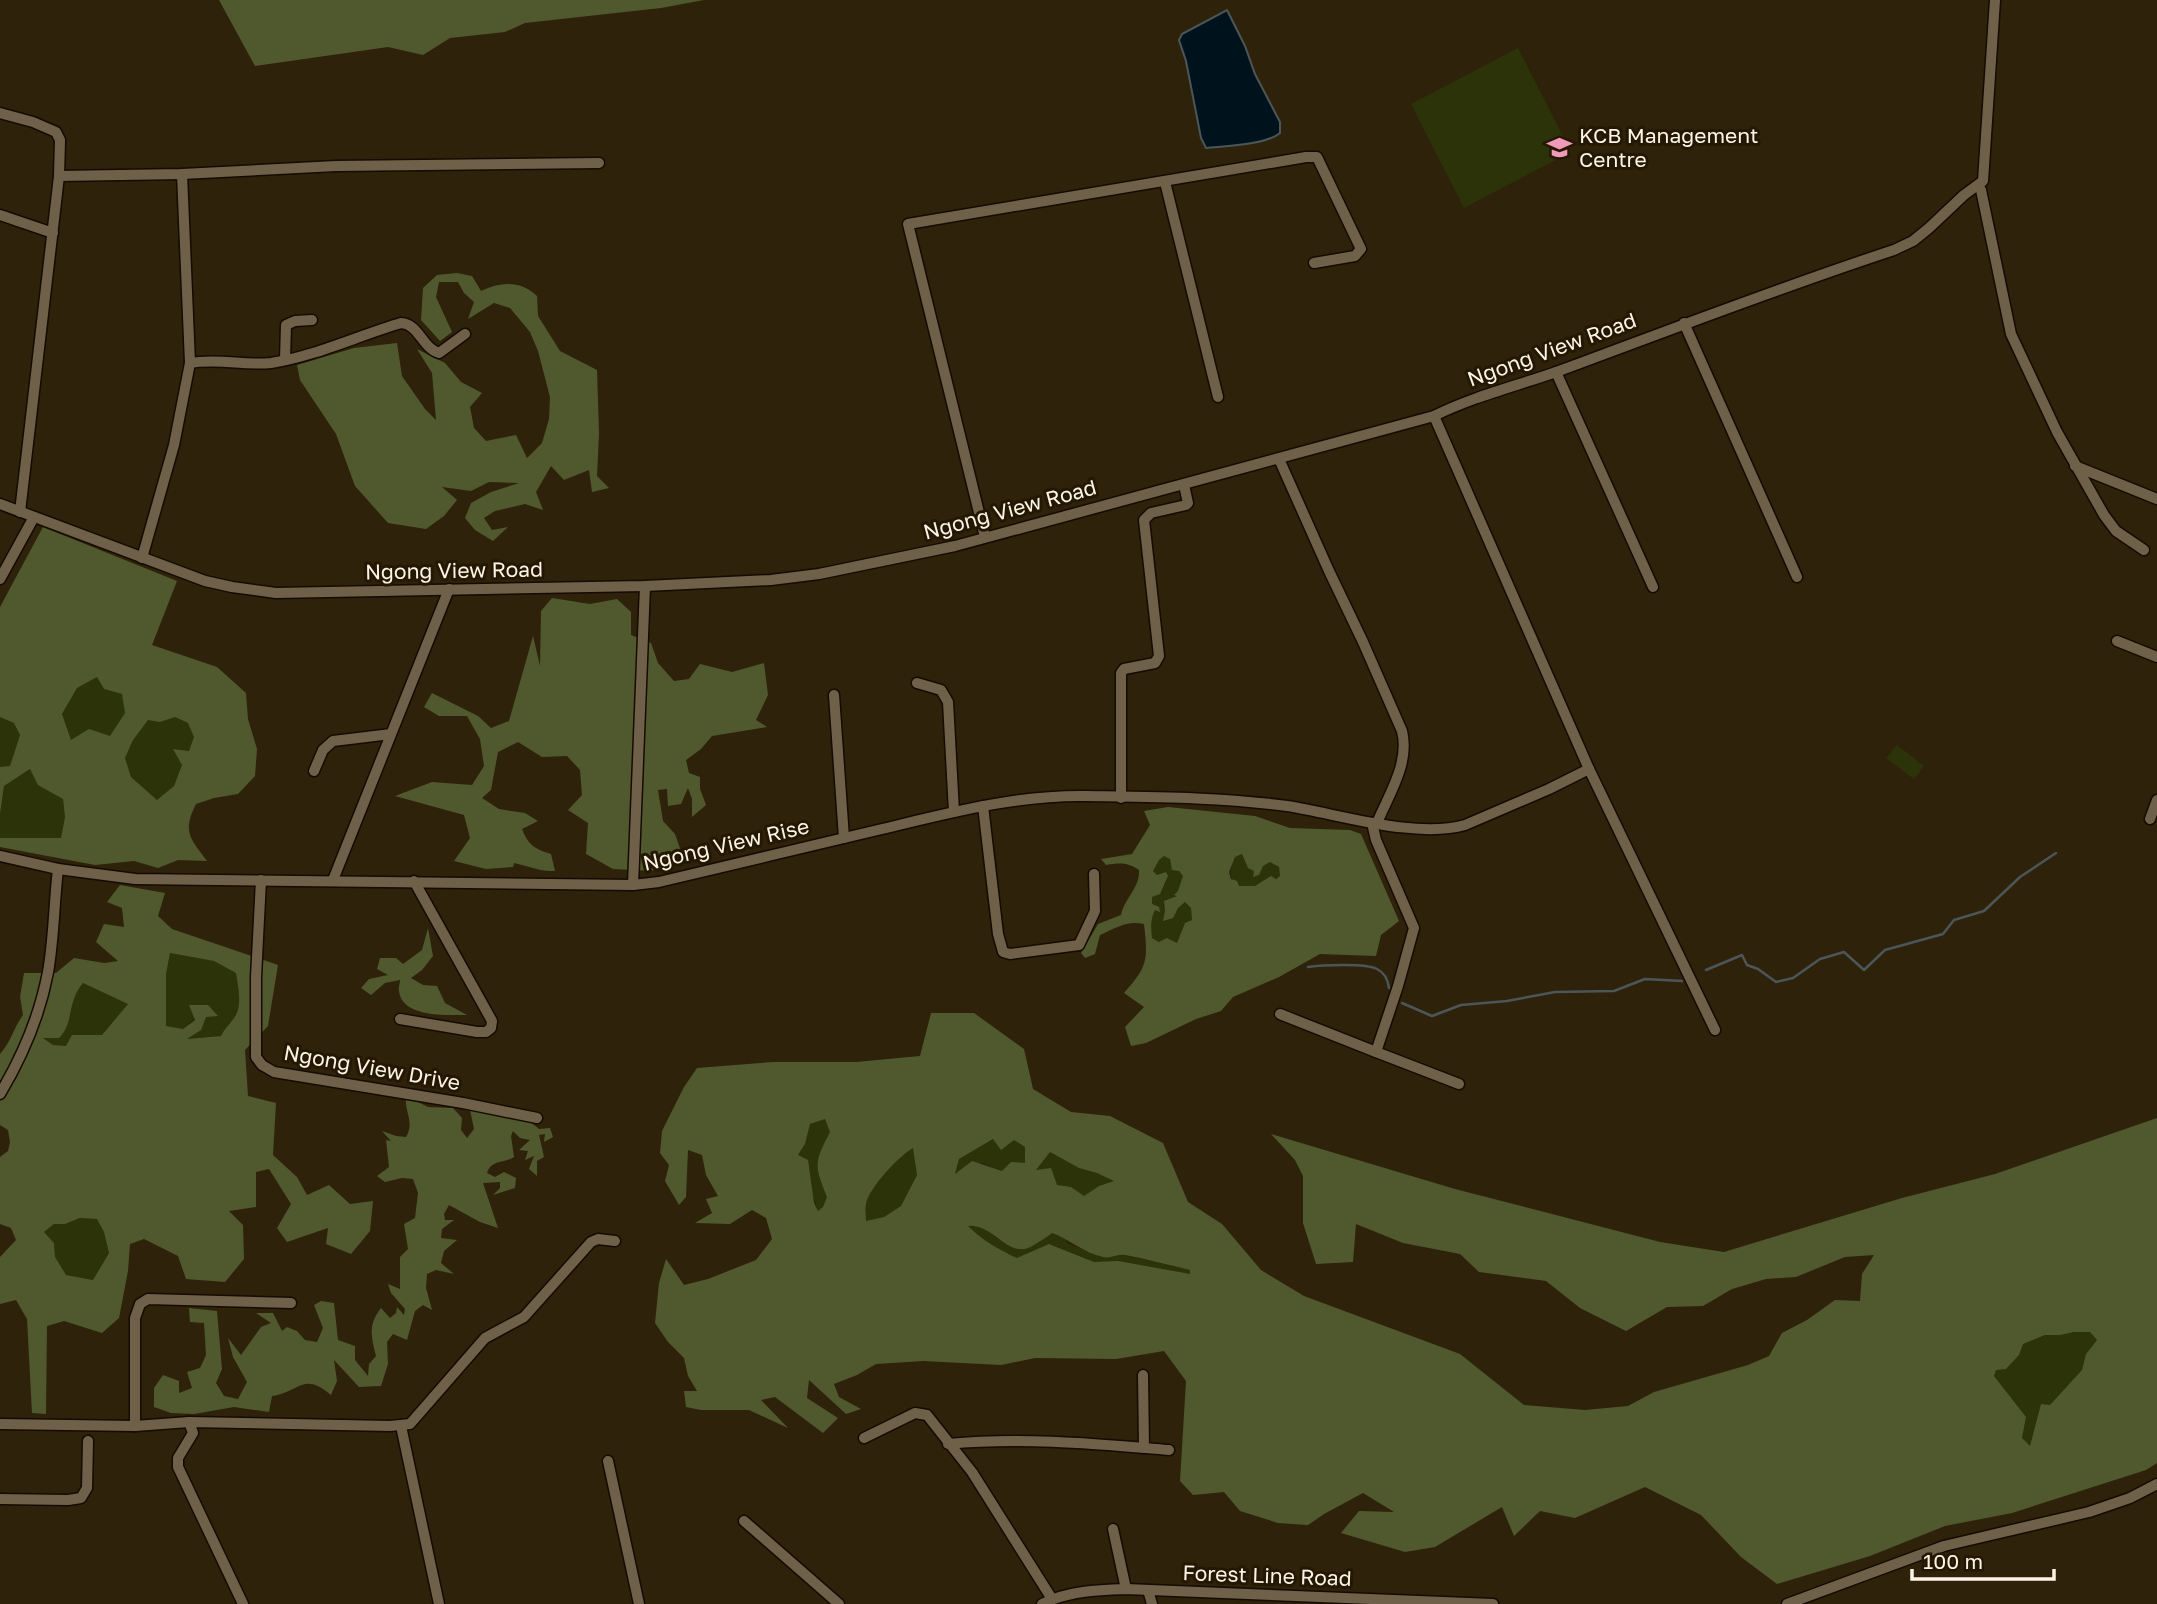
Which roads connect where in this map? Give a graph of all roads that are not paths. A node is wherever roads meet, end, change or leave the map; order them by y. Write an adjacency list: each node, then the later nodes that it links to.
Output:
1 (1995, 0): 7 (street)
2 (0, 113): 5 (street)
3 (599, 163): 4 (street)
4 (183, 174): 5 (street); 15 (street)
5 (59, 176): 9 (street)
6 (1165, 182): 10 (street); 17 (street); 26 (street)
7 (1982, 186): 12 (street, Ngong View Road); 20 (street)
8 (0, 215): 9 (street)
9 (53, 233): 24 (street)
10 (1314, 263)
11 (312, 320): 14 (street)
12 (1684, 323): 16 (street, Ngong View Road); 29 (street)
13 (465, 334): 14 (street)
14 (285, 360): 15 (street)
15 (190, 363): 28 (street)
16 (1556, 372): 18 (street, Ngong View Road); 32 (street)
17 (1218, 397)
18 (1434, 416): 19 (street, Ngong View Road); 39 (street)
19 (1279, 459): 21 (street, Ngong View Road); 46 (street)
20 (2075, 466): 22 (street); 27 (street)
21 (1184, 485): 26 (street, Ngong View Road); 41 (street)
22 (2157, 499)
23 (0, 504): 24 (street, Ngong View Road)
24 (20, 512): 25 (street, Ngong View Road)
25 (34, 517): 28 (street, Ngong View Road); 30 (street)
26 (985, 537): 31 (street, Ngong View Road)
27 (2144, 551)
28 (142, 558): 33 (street, Ngong View Road)
29 (1797, 577)
30 (0, 579)
31 (645, 586): 33 (street, Ngong View Road); 54 (street)
32 (1653, 587)
33 (449, 590): 38 (street)
34 (2117, 641): 35 (street)
35 (2157, 657)
36 (917, 683): 44 (street)
37 (834, 695): 47 (street)
38 (391, 734): 40 (street); 52 (street)
39 (1589, 769): 46 (street, Ngong View Rise); 57 (street)
40 (314, 771)
41 (1121, 798): 43 (street, Ngong View Rise); 46 (street, Ngong View Rise)
42 (2157, 800): 45 (street)
43 (984, 806): 44 (street, Ngong View Rise); 50 (street)
44 (954, 812): 47 (street, Ngong View Rise)
45 (2150, 819)
46 (1374, 823): 58 (street)
47 (844, 838): 54 (street, Ngong View Rise)
48 (0, 856): 49 (street, Ngong View Rise)
49 (58, 869): 51 (street, Ngong View Rise); 60 (street)
50 (1094, 874)
51 (261, 880): 52 (street, Ngong View Rise); 61 (street, Ngong View Drive)
52 (333, 880): 53 (street, Ngong View Rise)
53 (414, 881): 54 (street, Ngong View Rise); 56 (street)
54 (633, 885)
55 (1280, 1014): 58 (street)
56 (400, 1019)
57 (1714, 1030)
58 (1376, 1052): 59 (street)
59 (1459, 1084)
60 (0, 1094)
61 (537, 1118)
62 (615, 1241): 68 (street)
63 (290, 1303): 67 (street)
64 (1143, 1376): 72 (street)
65 (189, 1422): 67 (street); 68 (street); 82 (street)
66 (0, 1424): 67 (street)
67 (135, 1426)
68 (401, 1426): 83 (street)
69 (863, 1438): 71 (street)
70 (88, 1441): 76 (street)
71 (948, 1444): 72 (street); 81 (street)
72 (1144, 1448): 73 (street)
73 (1170, 1450)
74 (608, 1461): 84 (street)
75 (2157, 1484): 88 (street)
76 (0, 1499)
77 (744, 1521): 85 (street)
78 (1113, 1529): 79 (street)
79 (1126, 1589): 80 (street, Forest Line Road); 81 (street, Forest Line Road)
80 (1148, 1590): 86 (street); 87 (street, Forest Line Road)
81 (1047, 1602)
82 (243, 1604)
83 (439, 1604)
84 (639, 1604)
85 (839, 1604)
86 (1152, 1604)
87 (1493, 1604)
88 (1787, 1604)

